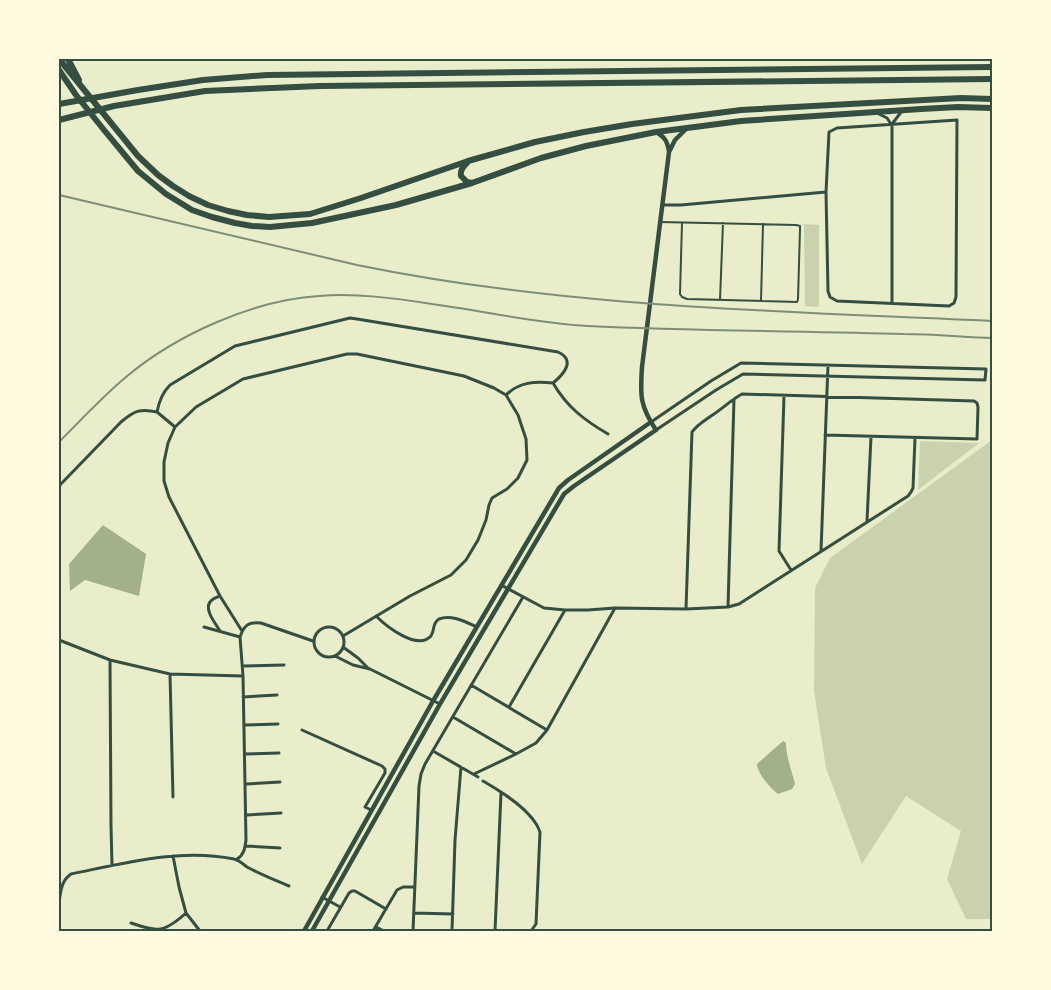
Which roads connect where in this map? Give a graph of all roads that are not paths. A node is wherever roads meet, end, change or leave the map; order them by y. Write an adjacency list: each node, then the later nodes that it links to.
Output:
1 (59, 59): 6 (highway)
2 (68, 59): 6 (highway)
3 (992, 67): 8 (highway)
4 (59, 70): 18 (highway)
5 (992, 79): 12 (highway)
6 (82, 88): 17 (highway)
7 (992, 99): 17 (highway)
8 (59, 104)
9 (992, 108): 10 (highway)
10 (903, 110): 11 (highway); 13 (street)
11 (876, 111): 13 (street); 14 (highway)
12 (59, 120)
13 (892, 125): 19 (street); 27 (street); 27 (street)
14 (688, 127): 15 (highway); 16 (street)
15 (656, 132): 16 (street); 18 (highway)
16 (669, 152): 20 (street)
17 (468, 161): 18 (highway)
18 (472, 183)
19 (826, 192): 20 (street); 27 (street)
20 (663, 205): 21 (street)
21 (660, 222): 22 (lane); 36 (street)
22 (682, 223): 23 (lane); 25 (lane)
23 (723, 223): 24 (lane); 25 (lane)
24 (763, 224): 26 (lane); 26 (lane)
25 (720, 300): 26 (lane)
26 (761, 301)
27 (892, 303)
28 (828, 365): 29 (street); 29 (street); 36 (street)
29 (827, 377): 33 (street); 38 (street)
30 (553, 383): 31 (street); 35 (street); 39 (street)
31 (506, 395): 37 (street); 55 (street)
32 (784, 396): 33 (street); 34 (street); 46 (street)
33 (827, 398): 40 (street); 42 (street)
34 (734, 399): 51 (street); 53 (street)
35 (157, 412): 37 (street); 43 (street)
36 (651, 422): 38 (street); 47 (street)
37 (175, 427): 49 (street)
38 (656, 430): 48 (street)
39 (608, 434)
40 (825, 435): 41 (street); 45 (street)
41 (871, 437): 42 (street); 44 (street)
42 (915, 438): 44 (street)
43 (59, 486)
44 (867, 522): 45 (street)
45 (821, 552): 46 (street)
46 (790, 570): 51 (street)
47 (501, 585): 48 (street); 57 (street)
48 (508, 589): 50 (street); 76 (street)
49 (220, 596): 58 (street); 59 (street)
50 (523, 597): 54 (street); 72 (street)
51 (728, 607): 53 (street)
52 (615, 608): 53 (street); 54 (street); 82 (street)
53 (686, 609)
54 (565, 610): 77 (street)
55 (376, 616): 57 (street); 60 (street)
56 (204, 627): 58 (street)
57 (477, 627): 75 (street)
58 (220, 631): 61 (street)
59 (242, 631): 61 (street); 63 (street)
60 (343, 636): 63 (street); 64 (street)
61 (240, 637): 68 (street)
62 (59, 640): 66 (street)
63 (313, 641): 65 (street)
64 (343, 648): 65 (street); 69 (street)
65 (334, 656): 69 (street)
66 (110, 660): 70 (street); 100 (street)
67 (284, 665): 68 (street)
68 (242, 666): 71 (street)
69 (370, 669): 75 (street)
70 (170, 674): 71 (street); 92 (street)
71 (243, 676): 74 (street)
72 (472, 685): 77 (street); 78 (street)
73 (277, 695): 74 (street)
74 (243, 697): 80 (street)
75 (433, 701): 76 (street); 93 (street)
76 (440, 704): 104 (street)
77 (509, 707): 82 (street)
78 (453, 717): 83 (street); 86 (street)
79 (278, 724): 80 (street)
80 (244, 725): 85 (street)
81 (302, 730): 93 (street)
82 (547, 730): 86 (street)
83 (433, 751): 87 (street); 102 (street)
84 (279, 753): 85 (street)
85 (245, 754): 90 (street)
86 (516, 754): 87 (street)
87 (461, 767): 110 (street)
88 (483, 781): 91 (street)
89 (280, 782): 90 (street)
90 (246, 784): 95 (street)
91 (501, 792): 121 (street); 122 (street)
92 (173, 797)
93 (371, 810): 103 (street)
94 (281, 813): 95 (street)
95 (247, 815): 96 (street)
96 (246, 846): 97 (street); 99 (street)
97 (280, 848)
98 (173, 856): 99 (street); 100 (street); 108 (street)
99 (236, 859): 101 (street)
100 (112, 865): 105 (street)
101 (289, 886)
102 (414, 887): 107 (street); 109 (street)
103 (322, 897): 104 (street); 114 (street)
104 (329, 901): 106 (street); 115 (street)
105 (59, 902)
106 (340, 907): 107 (street); 116 (street)
107 (386, 909): 112 (street)
108 (186, 913): 111 (street); 113 (street)
109 (414, 913): 110 (street); 119 (street)
110 (453, 914): 120 (street)
111 (131, 923)
112 (376, 927): 117 (street); 118 (street)
113 (200, 931)
114 (304, 931)
115 (312, 931)
116 (327, 931)
117 (373, 931)
118 (384, 931)
119 (413, 931)
120 (452, 931)
121 (495, 931)
122 (531, 931)

